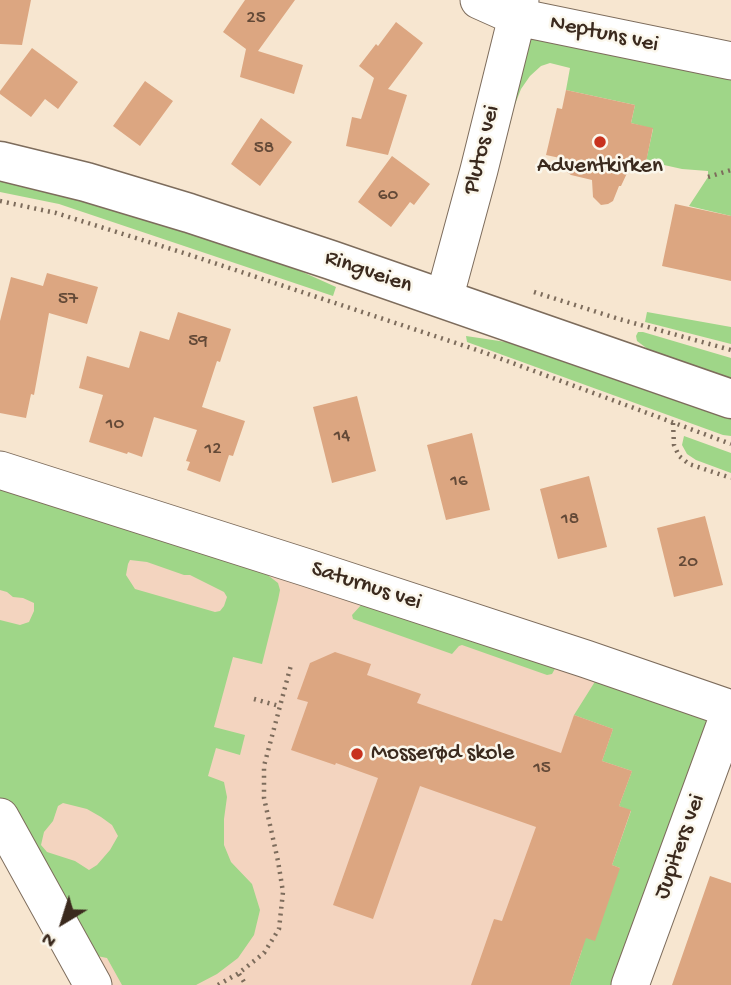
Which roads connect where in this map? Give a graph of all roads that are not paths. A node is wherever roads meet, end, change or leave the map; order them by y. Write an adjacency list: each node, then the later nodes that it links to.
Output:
1 (479, 0): 2 (street, Neptuns vei)
2 (518, 8): 3 (street, Neptuns vei); 5 (street, Plutos vei)
3 (731, 61)
4 (0, 160): 5 (main road, Ringveien)
5 (443, 299): 6 (main road, Ringveien)
6 (731, 399)
7 (0, 470): 8 (street, Saturnus vei)
8 (731, 709): 11 (street, Jupiters vei)
9 (0, 817): 10 (street)
10 (93, 985)
11 (630, 985)

